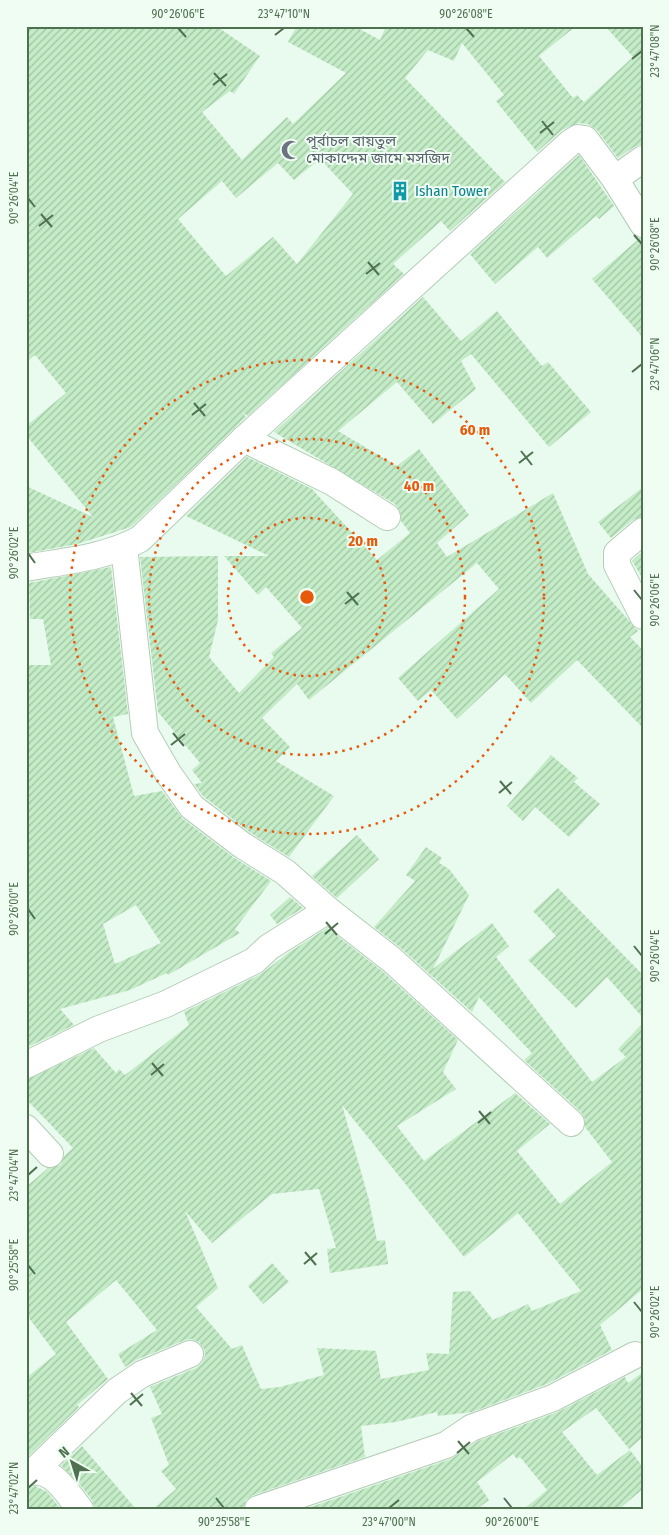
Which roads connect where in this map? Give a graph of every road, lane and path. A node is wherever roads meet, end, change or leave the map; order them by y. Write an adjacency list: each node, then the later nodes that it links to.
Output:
1 (643, 159): 2 (street)
2 (615, 179): 3 (street); 4 (street)
3 (643, 224)
4 (244, 439): 5 (street); 7 (street)
5 (387, 517)
6 (643, 531): 9 (street)
7 (124, 547): 8 (street); 10 (street)
8 (26, 568)
9 (643, 616)
10 (328, 910): 11 (street); 12 (street)
11 (26, 1065)
12 (570, 1123)
13 (26, 1128): 14 (street)
14 (50, 1154)
15 (190, 1354): 17 (street)
16 (634, 1355): 19 (street)
17 (30, 1472): 18 (street)
18 (80, 1509)
19 (258, 1509)

